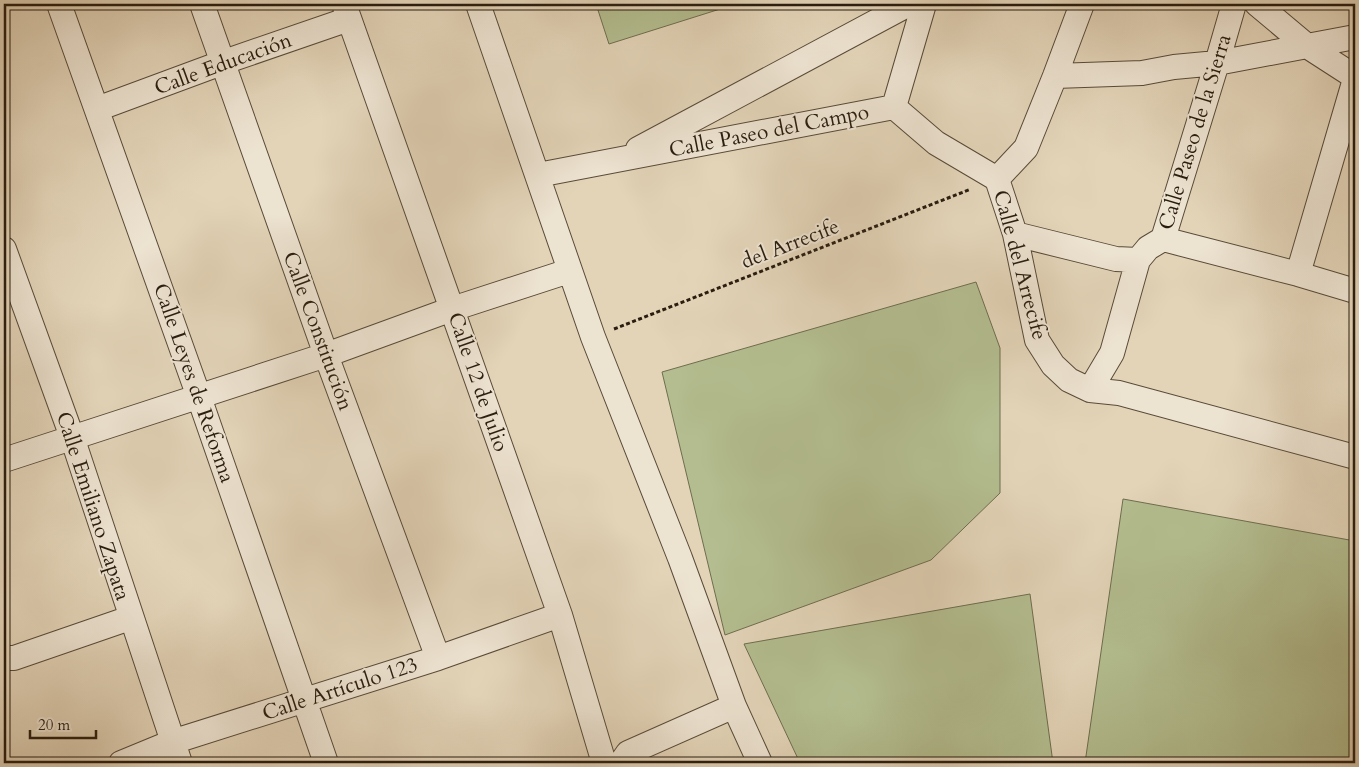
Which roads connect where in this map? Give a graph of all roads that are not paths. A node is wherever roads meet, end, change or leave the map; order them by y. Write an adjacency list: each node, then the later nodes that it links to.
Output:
1 (59, 4): 17 (street, Calle Leyes de Reforma)
2 (202, 4): 12 (street, Calle Constitución)
3 (478, 4): 19 (street)
4 (908, 4): 18 (street)
5 (924, 4): 16 (street, Calle Paseo del Campo)
6 (1082, 4): 14 (street)
7 (1234, 4): 13 (street, Calle Paseo de la Sierra)
8 (1258, 4): 11 (street)
9 (347, 12): 12 (street, Calle Educación); 28 (street, Calle 12 de Julio)
10 (1355, 38): 11 (street)
11 (1307, 46): 13 (street); 15 (street)
12 (224, 62): 17 (street, Calle Educación); 29 (street, Calle Constitución)
13 (1217, 63): 14 (street); 22 (street, Calle Paseo de la Sierra)
14 (1055, 76): 20 (street)
15 (1355, 78): 26 (street)
16 (894, 107): 18 (street, Calle Paseo del Campo); 20 (street, Calle del Arrecife)
17 (97, 109): 31 (street, Calle Leyes de Reforma)
18 (616, 160): 19 (street, Calle Paseo del Campo)
19 (538, 175): 25 (street)
20 (997, 179): 21 (street, Calle del Arrecife)
21 (1015, 234): 24 (street); 30 (street, Calle del Arrecife)
22 (1163, 239): 24 (street, Calle Paseo de la Sierra); 26 (street)
23 (4, 249): 32 (street, Calle Emiliano Zapata)
24 (1138, 260): 30 (street)
25 (569, 271): 28 (street); 40 (street)
26 (1298, 274): 27 (street)
27 (1355, 291)
28 (452, 308): 29 (street); 35 (street, Calle 12 de Julio)
29 (326, 355): 31 (street); 38 (street, Calle Constitución)
30 (1090, 390): 33 (street, Calle del Arrecife)
31 (199, 397): 32 (street); 39 (street, Calle Leyes de Reforma)
32 (72, 437): 34 (street); 36 (street, Calle Emiliano Zapata)
33 (1355, 457)
34 (4, 460)
35 (560, 615): 38 (street, Calle Artículo 123); 44 (street, Calle 12 de Julio)
36 (130, 618): 37 (street); 41 (street, Calle Emiliano Zapata)
37 (4, 658)
38 (438, 658): 39 (street, Calle Artículo 123)
39 (305, 700): 41 (street, Calle Artículo 123); 43 (street, Calle Leyes de Reforma)
40 (734, 706): 45 (street); 46 (street)
41 (176, 753): 42 (street, Calle Artículo 123)
42 (121, 763)
43 (326, 763)
44 (604, 763)
45 (621, 763)
46 (760, 763)

